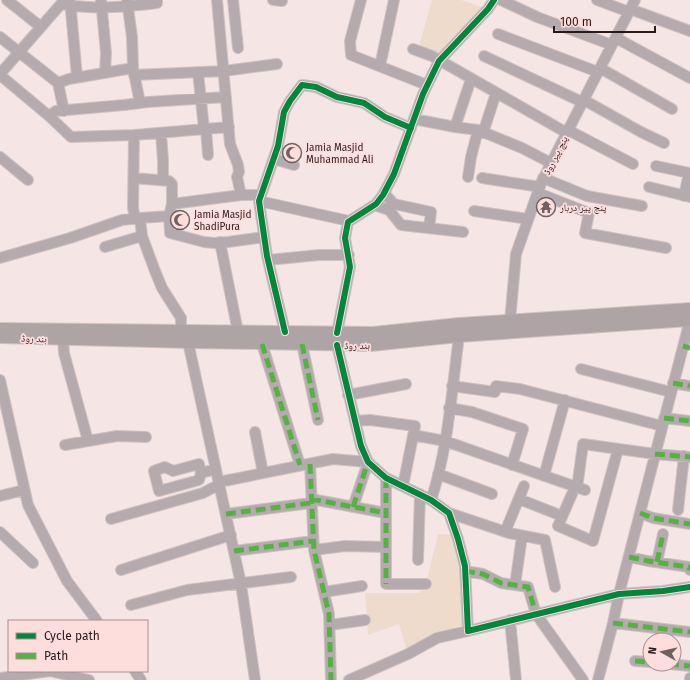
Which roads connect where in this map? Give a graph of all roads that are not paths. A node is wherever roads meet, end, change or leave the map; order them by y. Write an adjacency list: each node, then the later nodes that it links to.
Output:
1 (8, 0): 14 (street)
2 (157, 0): 11 (street)
3 (234, 0): 9 (street); 19 (street)
4 (361, 0): 25 (street)
5 (394, 0): 25 (street)
6 (494, 0): 23 (street)
7 (501, 0): 18 (street)
8 (597, 0): 13 (street)
9 (217, 1): 28 (street)
10 (65, 2): 12 (street); 14 (street); 32 (street)
11 (127, 3): 12 (street); 27 (street)
12 (101, 4): 30 (street)
13 (631, 7): 15 (street); 18 (street, پنج پیر روڈ)
14 (41, 27): 21 (street)
15 (690, 32)
16 (498, 34): 26 (street)
17 (0, 37): 21 (street)
18 (614, 41): 26 (street, پنج پیر روڈ); 33 (street)
19 (238, 48)
20 (413, 49): 23 (street)
21 (19, 53): 31 (street); 35 (street)
22 (484, 56): 40 (street)
23 (439, 61): 34 (street); 36 (street)
24 (277, 64): 28 (street)
25 (380, 66): 36 (street)
26 (599, 70): 40 (street, پنج پیر روڈ); 42 (street)
27 (133, 71): 29 (street); 30 (street); 41 (street)
28 (224, 71): 29 (street); 38 (street)
29 (198, 72): 39 (street)
30 (105, 73): 32 (street)
31 (0, 75): 44 (street)
32 (78, 78): 35 (street)
33 (690, 78)
34 (471, 79): 37 (street); 46 (street)
35 (58, 83): 43 (street)
36 (427, 85): 45 (street)
37 (496, 93): 49 (street); 50 (street)
38 (226, 97): 39 (street); 47 (street)
39 (201, 98): 41 (street); 48 (street)
40 (583, 101): 50 (street, پنج پیر روڈ); 53 (street)
41 (140, 103): 43 (street)
42 (672, 109)
43 (64, 111): 44 (street)
44 (49, 116): 52 (street)
45 (413, 123): 46 (street); 56 (street); 68 (street)
46 (455, 126): 49 (street)
47 (229, 127): 48 (street); 69 (street)
48 (205, 129): 51 (street); 54 (street)
49 (480, 131): 57 (street); 61 (street)
50 (567, 132): 57 (street, پنج پیر روڈ); 58 (street)
51 (161, 133): 52 (street); 65 (street)
52 (134, 135): 62 (street)
53 (664, 143)
54 (208, 155)
55 (0, 156): 64 (street)
56 (274, 159): 59 (street); 71 (street)
57 (551, 163): 66 (street, پنج پیر روڈ)
58 (633, 164)
59 (294, 165)
60 (656, 166): 70 (street)
61 (468, 177)
62 (134, 178): 65 (street); 77 (street)
63 (482, 178): 66 (street)
64 (28, 180)
65 (163, 180): 72 (street)
66 (540, 186): 74 (street); 78 (street, پنج پیر روڈ); 86 (street)
67 (649, 187): 70 (street)
68 (384, 193): 73 (street); 80 (street)
69 (241, 195): 71 (street); 72 (street)
70 (687, 196)
71 (260, 198): 79 (street); 83 (street)
72 (172, 204): 76 (street)
73 (374, 205): 79 (street); 80 (street)
74 (642, 206)
75 (474, 211): 78 (street)
76 (169, 216): 77 (street); 84 (street)
77 (138, 218): 82 (street); 88 (street)
78 (528, 219): 92 (street, پنج پیر روڈ)
79 (349, 221): 87 (street)
80 (429, 228): 81 (street)
81 (463, 232)
82 (142, 236): 85 (street); 95 (street)
83 (264, 237): 84 (street); 89 (street)
84 (220, 242): 96 (street)
85 (105, 247)
86 (666, 248)
87 (349, 254): 89 (street); 101 (street)
88 (0, 258)
89 (268, 260): 97 (street)
90 (690, 309): 92 (main road, بند روڈ)
91 (690, 320): 98 (main road, بند روڈ); 105 (street)
92 (510, 321): 93 (main road, بند روڈ)
93 (459, 324): 98 (street); 101 (main road, بند روڈ)
94 (0, 329): 95 (main road, بند روڈ)
95 (181, 332): 96 (main road, بند روڈ)
96 (238, 332): 97 (main road, بند روڈ)
97 (285, 332): 101 (main road, بند روڈ)
98 (459, 336): 101 (main road, بند روڈ); 109 (street)
99 (0, 337): 100 (main road, بند روڈ)
100 (63, 339): 102 (main road, بند روڈ); 122 (street)
101 (337, 339): 104 (main road, بند روڈ); 112 (street)
102 (188, 342): 103 (main road, بند روڈ); 131 (street)
103 (262, 344): 104 (main road, بند روڈ); 129 (street)
104 (302, 344): 115 (street)
105 (686, 347): 111 (street)
106 (581, 369): 111 (street)
107 (0, 380): 141 (street)
108 (406, 384): 112 (street)
109 (452, 386): 113 (street); 114 (street)
110 (690, 386): 111 (street)
111 (672, 388): 118 (street)
112 (348, 395): 116 (street)
113 (565, 400): 118 (street); 135 (street)
114 (449, 408): 123 (street); 130 (street)
115 (318, 420)
116 (355, 421): 120 (street); 128 (street)
117 (690, 421): 118 (street)
118 (663, 422): 126 (street)
119 (255, 432): 133 (street)
120 (413, 435): 123 (street); 138 (street)
121 (146, 438): 122 (street)
122 (88, 441): 124 (street)
123 (445, 441): 130 (street); 134 (street)
124 (65, 446)
125 (618, 449): 126 (street); 140 (street); 154 (street)
126 (655, 454): 127 (street); 152 (street)
127 (687, 457): 149 (street)
128 (368, 462): 129 (street); 136 (street); 148 (street)
129 (305, 465): 133 (street); 147 (street)
130 (512, 465): 135 (street)
131 (216, 469): 132 (street); 137 (street)
132 (201, 473): 132 (street)
133 (263, 473): 137 (street)
134 (438, 474): 143 (street); 146 (street)
135 (544, 476): 140 (street)
136 (386, 478): 138 (street); 150 (street)
137 (219, 483): 153 (street); 155 (street)
138 (403, 486): 142 (street)
139 (524, 486): 145 (street)
140 (579, 488): 154 (street)
141 (24, 490): 144 (street); 183 (street)
142 (420, 494): 146 (street); 166 (street)
143 (492, 494)
144 (0, 496)
145 (518, 499): 154 (street); 158 (street)
146 (431, 500): 151 (street)
147 (311, 501): 148 (street); 153 (street); 162 (street)
148 (353, 507): 150 (street)
149 (678, 510)
150 (386, 513): 163 (street)
151 (449, 513): 158 (street); 171 (street)
152 (640, 513): 156 (street); 165 (street)
153 (226, 514): 160 (street)
154 (562, 516)
155 (111, 519)
156 (690, 524)
157 (0, 532): 168 (street)
158 (505, 532): 161 (street)
159 (663, 534): 167 (street)
160 (231, 535): 164 (street); 169 (street)
161 (522, 536): 175 (street); 177 (street)
162 (313, 546): 163 (street); 164 (street); 179 (street)
163 (386, 547): 174 (street)
164 (234, 551): 173 (street)
165 (629, 557): 167 (street); 180 (street)
166 (418, 560)
167 (657, 562): 170 (street)
168 (33, 563)
169 (120, 570)
170 (690, 570)
171 (465, 571): 175 (street); 188 (street)
172 (292, 577): 173 (street)
173 (241, 584): 181 (street); 196 (street)
174 (426, 584)
175 (515, 585): 182 (street)
176 (362, 586): 179 (street)
177 (555, 587)
178 (690, 587): 180 (street)
179 (324, 592): 187 (street)
180 (619, 594): 182 (street); 186 (street)
181 (131, 605)
182 (536, 614): 185 (street); 200 (street)
183 (96, 620)
184 (365, 620): 187 (street)
185 (510, 620): 188 (street); 199 (street)
186 (613, 623): 189 (street); 201 (street)
187 (330, 624): 197 (street)
188 (468, 631): 198 (street)
189 (690, 632)
190 (635, 661): 191 (street)
191 (642, 661)
192 (43, 672): 194 (street)
193 (54, 672): 195 (street)
194 (0, 678)
195 (89, 680)
196 (255, 680)
197 (331, 680)
198 (349, 680)
199 (516, 680)
200 (583, 680)
201 (598, 680)

